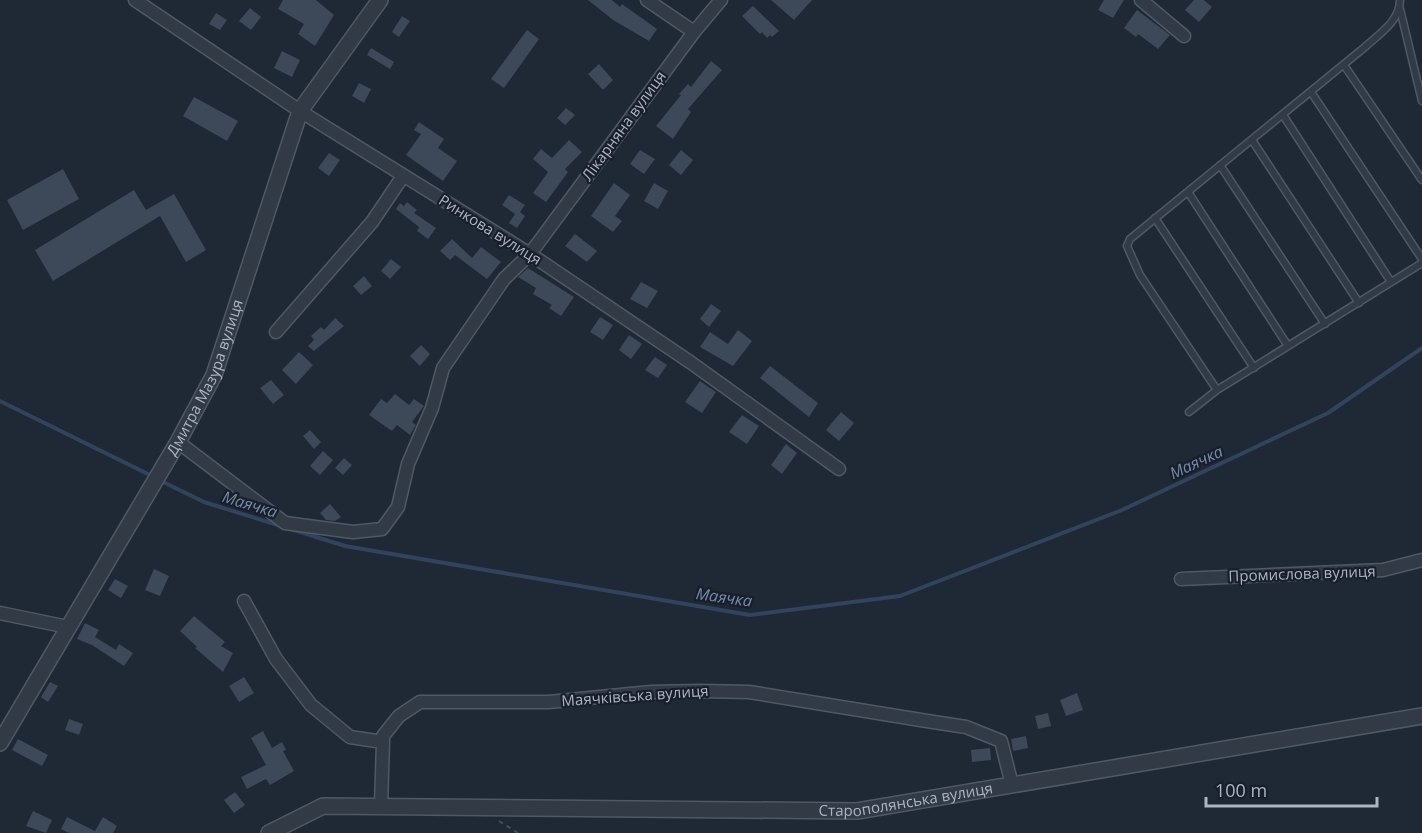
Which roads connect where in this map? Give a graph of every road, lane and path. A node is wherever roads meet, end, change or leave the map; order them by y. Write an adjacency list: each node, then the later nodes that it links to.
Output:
1 (135, 0): 13 (street, Ринкова вулиця)
2 (380, 0): 13 (street, Дмитра Мазура вулиця)
3 (647, 0): 8 (street)
4 (721, 0): 8 (street, Лікарняна вулиця)
5 (1141, 0): 9 (street)
6 (1400, 0): 7 (lane)
7 (1400, 8): 10 (lane); 12 (lane)
8 (694, 32): 21 (street, Лікарняна вулиця)
9 (1184, 36)
10 (1344, 65): 11 (lane); 18 (lane)
11 (1311, 92): 14 (lane); 22 (lane)
12 (1422, 102)
13 (300, 111): 17 (street, Ринкова вулиця); 31 (street, Дмитра Мазура вулиця)
14 (1283, 115): 15 (lane); 23 (lane)
15 (1252, 140): 16 (lane); 24 (lane)
16 (1220, 165): 19 (lane); 25 (lane)
17 (403, 176): 21 (street, Ринкова вулиця); 26 (street)
18 (1422, 180)
19 (1188, 192): 20 (lane); 27 (lane)
20 (1155, 218): 28 (lane); 29 (lane)
21 (530, 254): 31 (street, Лікарняна вулиця); 32 (street, Ринкова вулиця)
22 (1422, 261): 23 (lane)
23 (1392, 282): 24 (lane)
24 (1359, 303): 25 (lane)
25 (1325, 324): 27 (lane)
26 (276, 332)
27 (1288, 346): 28 (lane)
28 (1254, 368): 29 (lane)
29 (1217, 390): 30 (lane)
30 (1190, 412)
31 (174, 447): 37 (street, Дмитра Мазура вулиця)
32 (839, 469)
33 (1422, 560): 34 (street, Промислова вулиця)
34 (1181, 579)
35 (244, 601): 39 (street)
36 (0, 613): 37 (street)
37 (69, 627): 40 (street, Дмитра Мазура вулиця)
38 (1422, 716): 41 (street, Старополянська вулиця)
39 (383, 742): 41 (street, Маячківська вулиця); 42 (street)
40 (0, 743)
41 (1012, 785): 42 (street, Старополянська вулиця)
42 (381, 806): 43 (street, Старополянська вулиця)
43 (269, 833)

